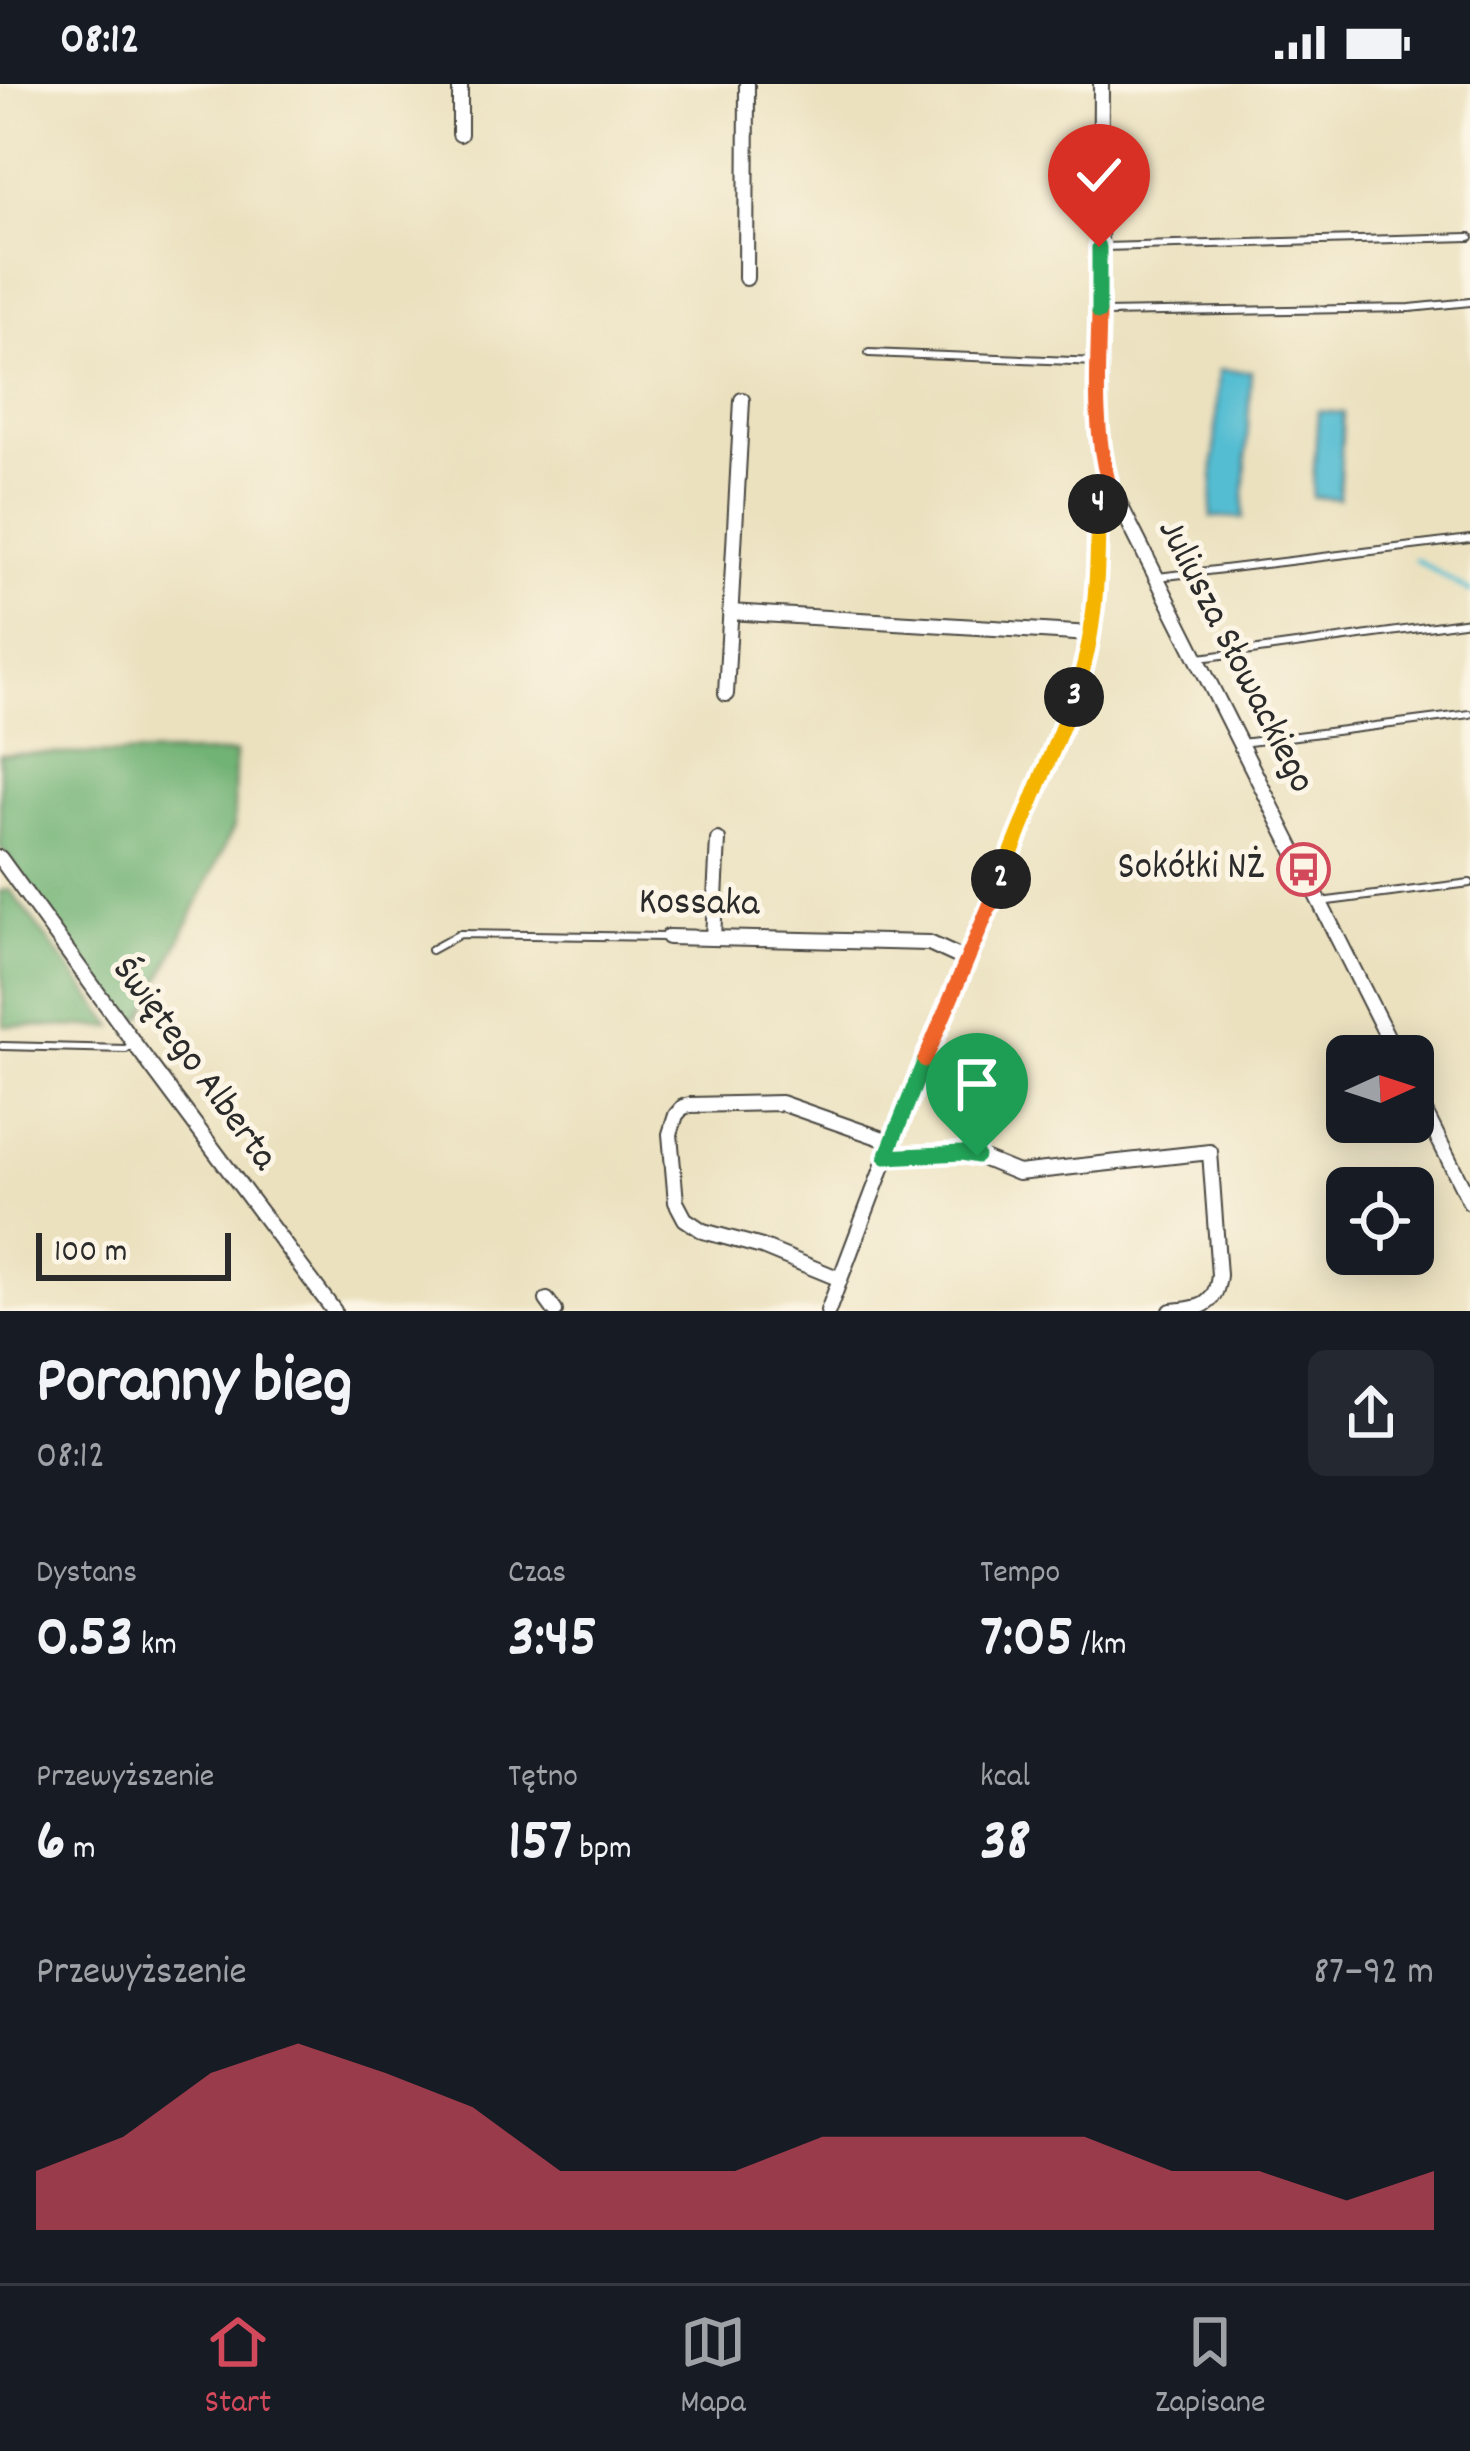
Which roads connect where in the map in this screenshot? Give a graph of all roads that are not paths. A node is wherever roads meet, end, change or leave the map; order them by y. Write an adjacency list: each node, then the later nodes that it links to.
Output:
1 (460, 84): 4 (street)
2 (747, 84): 7 (street)
3 (1101, 84): 6 (street, Juliusza Słowackiego)
4 (460, 134)
5 (1470, 237): 6 (lane)
6 (1099, 247): 9 (street, Juliusza Słowackiego)
7 (746, 278)
8 (1470, 302): 9 (lane)
9 (1099, 313): 11 (street, Juliusza Słowackiego)
10 (869, 353): 11 (lane)
11 (1098, 362): 13 (street, Juliusza Słowackiego)
12 (742, 400): 16 (street)
13 (1108, 481): 15 (street, Juliusza Słowackiego); 18 (street, Juliusza Słowackiego)
14 (1470, 538): 15 (lane)
15 (1157, 578): 19 (street, Juliusza Słowackiego)
16 (730, 612): 18 (street); 20 (street)
17 (1470, 621): 19 (lane)
18 (1090, 634): 30 (street, Juliusza Słowackiego)
19 (1196, 658): 22 (street, Juliusza Słowackiego)
20 (726, 694)
21 (1470, 714): 22 (lane)
22 (1240, 743): 26 (street, Juliusza Słowackiego)
23 (718, 840): 28 (street)
24 (0, 858): 32 (street, Świętego Alberta)
25 (1470, 883): 26 (lane)
26 (1320, 902): 31 (street, Juliusza Słowackiego)
27 (668, 937): 28 (street, Kossaka); 29 (lane, Kossaka)
28 (713, 938): 30 (street, Kossaka)
29 (431, 950)
30 (966, 960): 35 (street, Juliusza Słowackiego)
31 (1386, 1035)
32 (134, 1043): 33 (lane); 39 (street, Świętego Alberta)
33 (2, 1046)
34 (1434, 1130): 37 (street)
35 (892, 1142): 36 (street, Juliusza Słowackiego); 38 (street)
36 (886, 1157): 38 (street, Juliusza Słowackiego); 41 (street)
37 (1470, 1202)
38 (840, 1279): 40 (street, Juliusza Słowackiego)
39 (334, 1311)
40 (827, 1311)
41 (1171, 1311)

